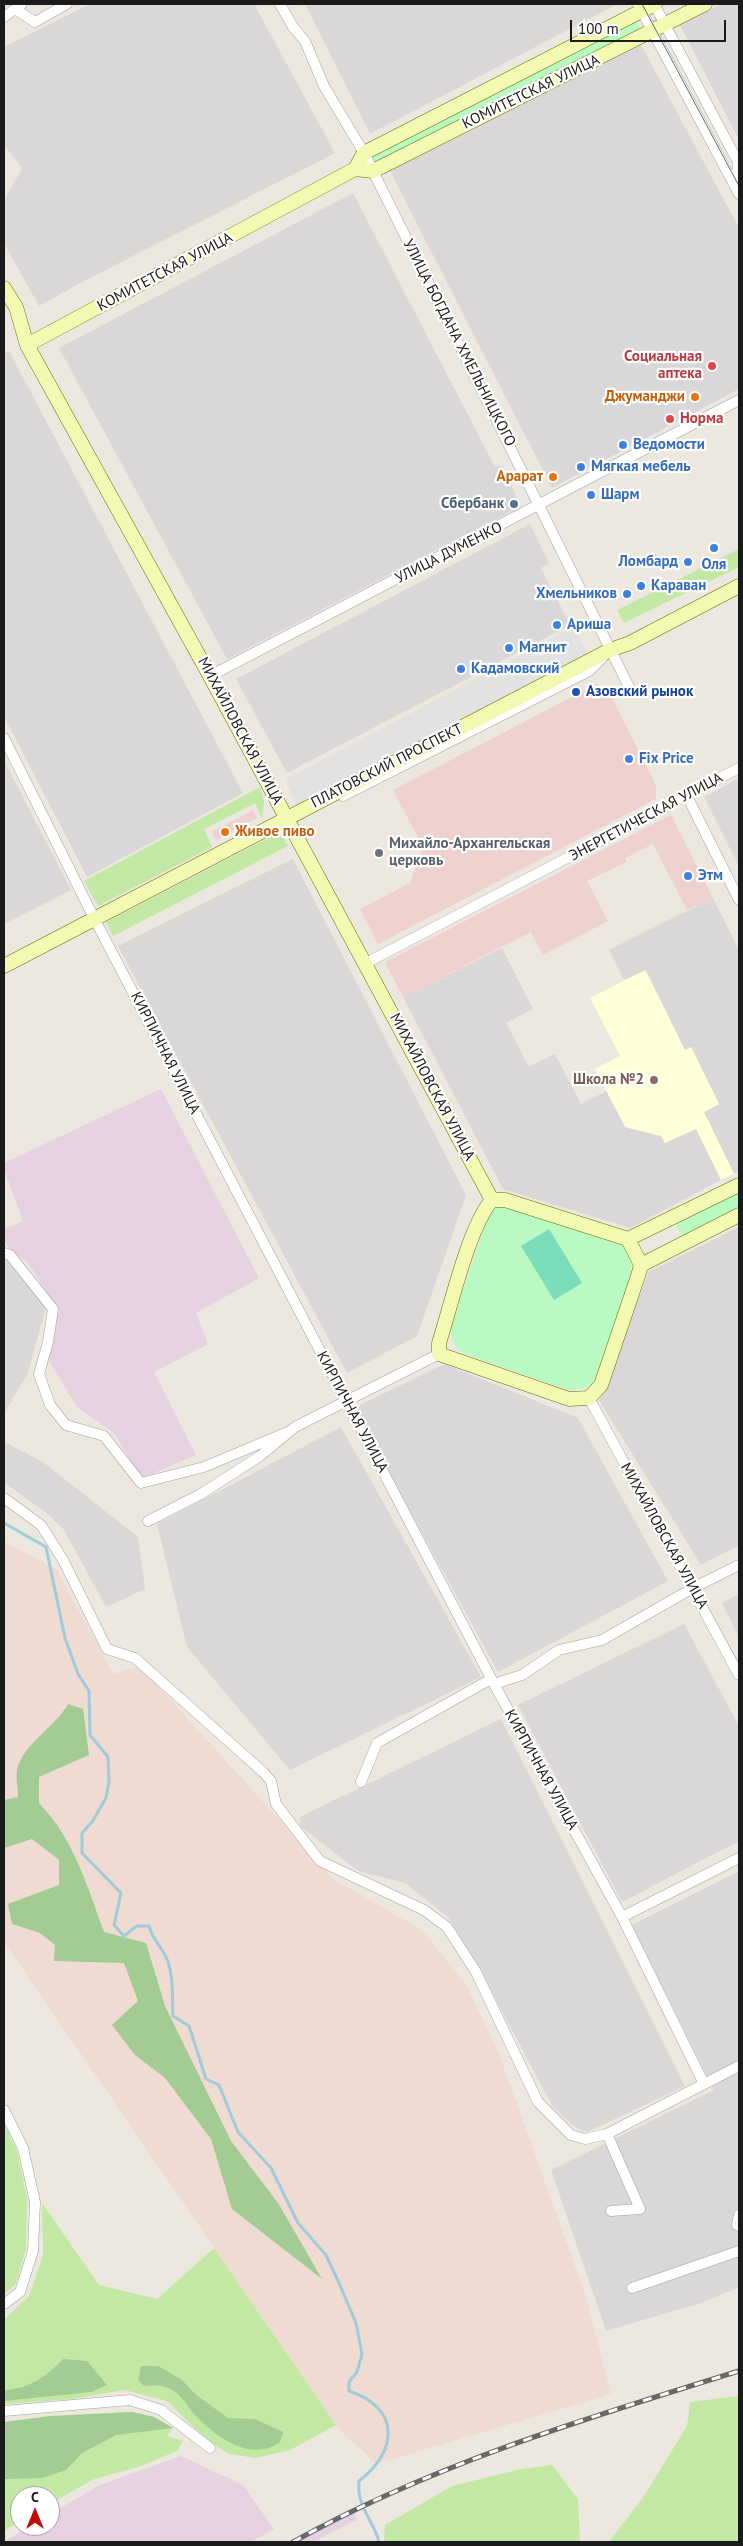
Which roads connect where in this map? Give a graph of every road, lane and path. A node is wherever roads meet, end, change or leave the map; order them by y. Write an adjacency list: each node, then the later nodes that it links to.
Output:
1 (67, 4): 5 (street)
2 (280, 4): 10 (street, УЛИЦА БОГДАНА ХМЕЛЬНИЦКОГО)
3 (654, 4): 6 (street, КОМИТЕТСКАЯ УЛИЦА); 8 (street)
4 (704, 4): 8 (street, КОМИТЕТСКАЯ УЛИЦА)
5 (19, 6): 7 (street)
6 (640, 7): 9 (street); 10 (street, КОМИТЕТСКАЯ УЛИЦА)
7 (4, 17)
8 (665, 25): 9 (street, КОМИТЕТСКАЯ УЛИЦА); 13 (street)
9 (653, 32): 12 (street, КОМИТЕТСКАЯ УЛИЦА); 13 (street)
10 (364, 153): 11 (street); 12 (street, УЛИЦА БОГДАНА ХМЕЛЬНИЦКОГО)
11 (355, 169): 12 (street); 15 (street, КОМИТЕТСКАЯ УЛИЦА)
12 (373, 171): 17 (street, УЛИЦА БОГДАНА ХМЕЛЬНИЦКОГО)
13 (738, 191)
14 (4, 288): 15 (street, МИХАЙЛОВСКАЯ УЛИЦА)
15 (26, 345): 21 (street, МИХАЙЛОВСКАЯ УЛИЦА)
16 (739, 400): 17 (street, УЛИЦА ДУМЕНКО)
17 (540, 505): 20 (street, УЛИЦА БОГДАНА ХМЕЛЬНИЦКОГО); 21 (street, УЛИЦА ДУМЕНКО)
18 (739, 576): 20 (street, ПЛАТОВСКИЙ ПРОСПЕКТ)
19 (739, 586): 20 (street, ПЛАТОВСКИЙ ПРОСПЕКТ)
20 (610, 650): 22 (street, УЛИЦА БОГДАНА ХМЕЛЬНИЦКОГО); 26 (street, ПЛАТОВСКИЙ ПРОСПЕКТ)
21 (210, 676): 26 (street, МИХАЙЛОВСКАЯ УЛИЦА)
22 (630, 689)
23 (4, 738): 28 (street, КИРПИЧНАЯ УЛИЦА)
24 (739, 768): 25 (street, ЭНЕРГЕТИЧЕСКАЯ УЛИЦА)
25 (687, 796): 27 (street); 29 (street, ЭНЕРГЕТИЧЕСКАЯ УЛИЦА)
26 (286, 818): 28 (street, ПЛАТОВСКИЙ ПРОСПЕКТ); 29 (street, МИХАЙЛОВСКАЯ УЛИЦА)
27 (739, 900)
28 (95, 920): 30 (street, ПЛАТОВСКИЙ ПРОСПЕКТ); 39 (street, КИРПИЧНАЯ УЛИЦА)
29 (366, 963): 32 (street, МИХАЙЛОВСКАЯ УЛИЦА)
30 (4, 966)
31 (739, 1185): 34 (street)
32 (492, 1200): 34 (street); 37 (street)
33 (739, 1215): 36 (street)
34 (628, 1239): 36 (street)
35 (4, 1253): 40 (street)
36 (640, 1264): 38 (street)
37 (439, 1354): 38 (street); 39 (street)
38 (589, 1398): 44 (street, МИХАЙЛОВСКАЯ УЛИЦА)
39 (346, 1402): 40 (street); 46 (street, КИРПИЧНАЯ УЛИЦА)
40 (290, 1431): 42 (street)
41 (4, 1498): 53 (street)
42 (148, 1521)
43 (739, 1565): 44 (street)
44 (693, 1588): 45 (street, МИХАЙЛОВСКАЯ УЛИЦА); 46 (street)
45 (739, 1675)
46 (492, 1681): 47 (street); 49 (street, КИРПИЧНАЯ УЛИЦА)
47 (361, 1782)
48 (739, 1858): 49 (street)
49 (622, 1917): 51 (street, КИРПИЧНАЯ УЛИЦА)
50 (739, 2066): 51 (street)
51 (704, 2084): 53 (street)
52 (4, 2110): 59 (street)
53 (607, 2134): 54 (street)
54 (611, 2211)
55 (739, 2215): 56 (street)
56 (739, 2226)
57 (739, 2251): 58 (street)
58 (632, 2288)
59 (4, 2304)
60 (4, 2412): 61 (street)
61 (210, 2448)

